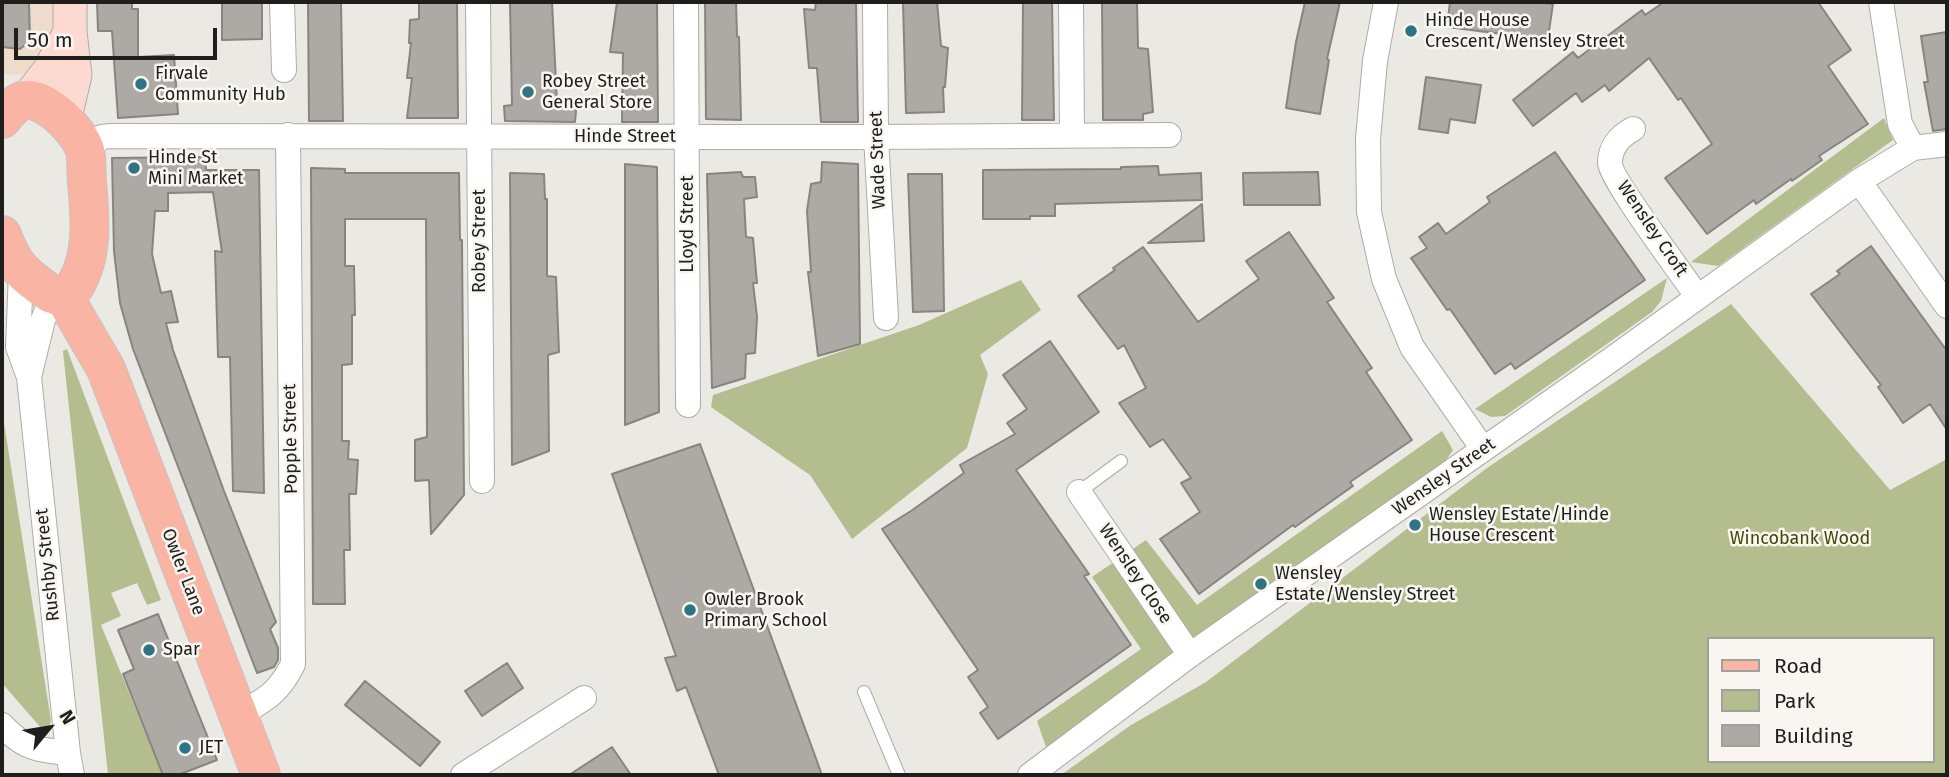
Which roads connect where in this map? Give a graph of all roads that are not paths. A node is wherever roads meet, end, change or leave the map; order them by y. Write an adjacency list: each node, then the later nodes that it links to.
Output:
1 (282, 2): 9 (street)
2 (478, 2): 16 (street, Robey Street)
3 (686, 2): 17 (street, Lloyd Street)
4 (875, 2): 18 (street, Wade Street)
5 (1071, 2): 14 (street)
6 (1386, 2): 32 (street)
7 (1881, 2): 20 (street)
8 (70, 17): 10 (street); 12 (street)
9 (284, 69)
10 (12, 102): 12 (main road)
11 (1633, 129): 26 (street, Wensley Croft)
12 (87, 135): 13 (street, Hinde Street); 23 (main road)
13 (288, 135): 16 (street, Hinde Street); 39 (street, Popple Street)
14 (1072, 135): 15 (street, Hinde Street); 18 (street, Hinde Street)
15 (1169, 135)
16 (479, 136): 17 (street, Hinde Street); 34 (street, Robey Street)
17 (688, 137): 18 (street, Hinde Street); 31 (street, Lloyd Street)
18 (877, 137): 28 (street, Wade Street)
19 (1947, 144): 20 (street, Wensley Street)
20 (1913, 148): 21 (street, Wensley Street)
21 (1859, 181): 26 (street, Wensley Street); 27 (street)
22 (2, 235): 24 (main road)
23 (89, 250): 25 (main road); 29 (main road, Owler Lane)
24 (21, 272): 25 (main road); 30 (street, Rushby Street)
25 (58, 295): 29 (main road, Owler Lane); 30 (street, Rushby Street)
26 (1697, 296): 32 (street, Wensley Street)
27 (1947, 306)
28 (886, 318)
29 (106, 369): 39 (main road, Owler Lane)
30 (29, 377): 41 (street, Rushby Street)
31 (688, 405)
32 (1483, 449): 36 (street, Wensley Street)
33 (1121, 461): 35 (lane)
34 (482, 481)
35 (1079, 492): 36 (street, Wensley Close)
36 (1190, 655): 45 (street, Wensley Street)
37 (864, 692): 44 (lane)
38 (584, 698): 43 (street)
39 (237, 716): 42 (main road, Owler Lane)
40 (2, 725): 41 (street)
41 (70, 764)
42 (261, 775)
43 (463, 775)
44 (899, 775)
45 (1031, 775)

